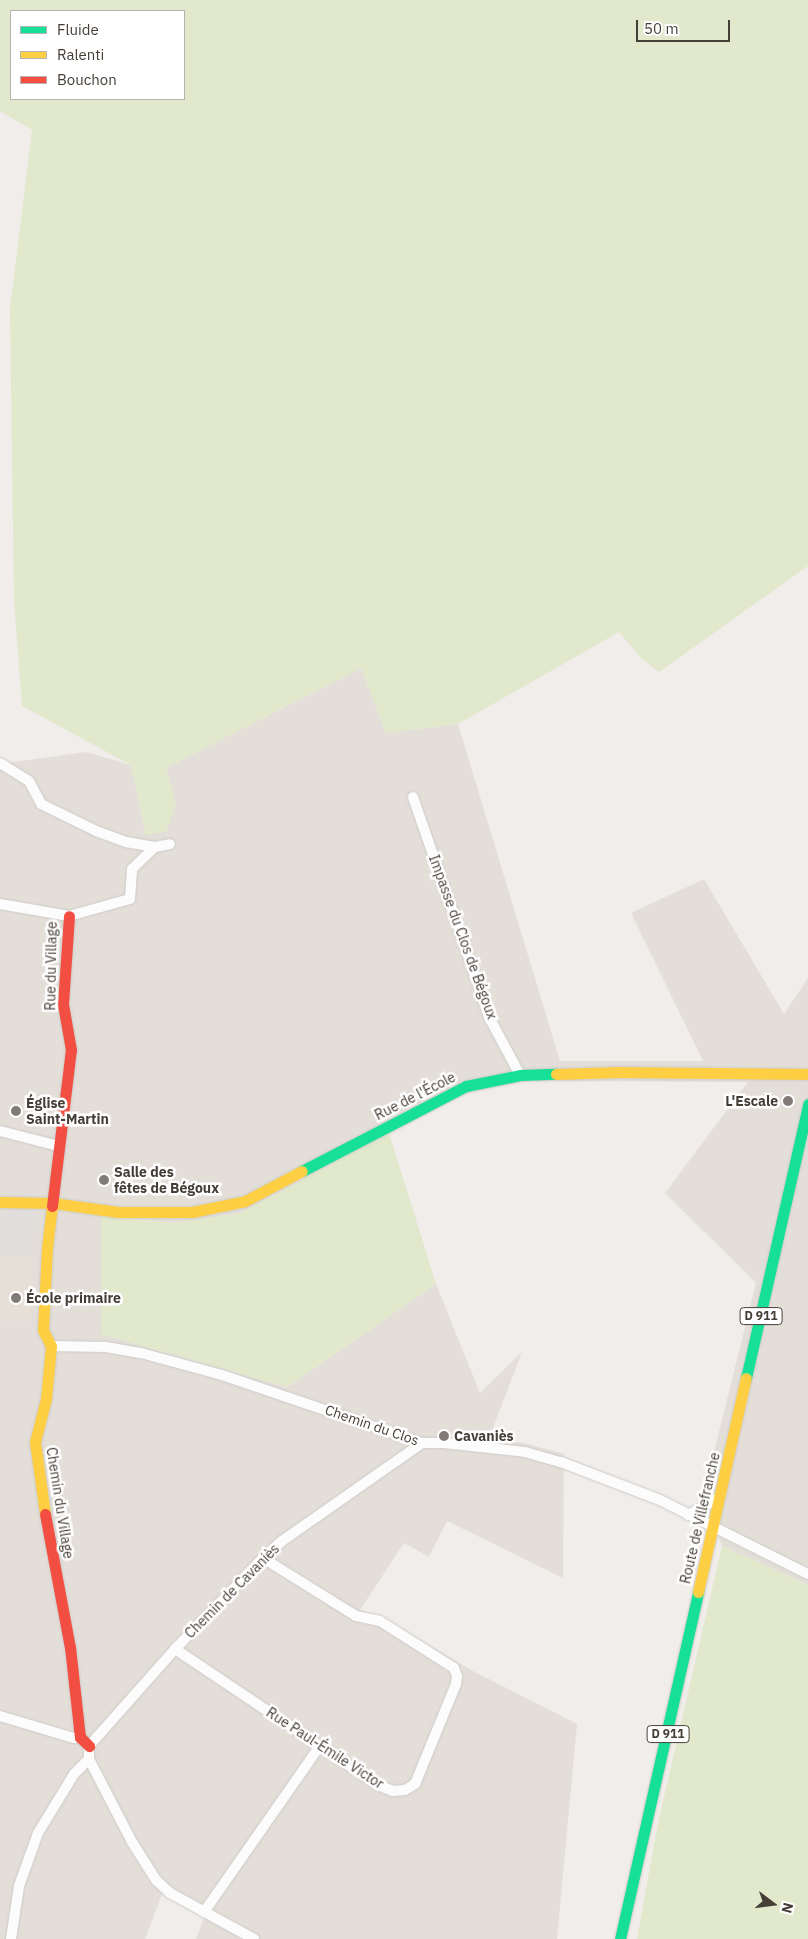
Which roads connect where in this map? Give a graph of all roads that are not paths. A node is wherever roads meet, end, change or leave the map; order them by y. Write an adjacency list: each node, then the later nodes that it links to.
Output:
1 (0, 763): 4 (street)
2 (413, 797): 8 (street, Impasse du Clos de Bégoux)
3 (170, 844): 4 (street)
4 (155, 847): 6 (street)
5 (0, 904): 6 (street, Rue du Village)
6 (69, 916): 11 (street, Rue du Village)
7 (808, 1074): 8 (street, Rue de l'École)
8 (520, 1075): 13 (street, Rue de l'École)
9 (808, 1104): 16 (street, Route de Villefranche / D 911)
10 (0, 1131): 11 (street)
11 (59, 1146): 13 (street, Rue du Village)
12 (0, 1202): 13 (street, Rue de l'École)
13 (53, 1203): 14 (street, Chemin du Village)
14 (51, 1346): 15 (street, Chemin du Clos); 23 (street, Chemin du Village)
15 (422, 1443): 17 (street, Chemin du Clos); 19 (street, Chemin de Cavaniès)
16 (720, 1498): 17 (street); 18 (street, Route de Villefranche / D 911)
17 (688, 1515): 18 (street, Chemin du Clos)
18 (714, 1528): 20 (street, Chemin du Clos); 30 (street, Route de Villefranche / D 911)
19 (263, 1558): 21 (street, Chemin de Cavaniès); 25 (street, Rue Paul-Émile Victor)
20 (808, 1574)
21 (175, 1648): 24 (street, Chemin de Cavaniès); 25 (street, Rue Paul-Émile Victor)
22 (0, 1716): 23 (street)
23 (80, 1737): 24 (street)
24 (89, 1746): 26 (street)
25 (320, 1746): 27 (street)
26 (89, 1759): 27 (street); 28 (street)
27 (204, 1912): 29 (street)
28 (11, 1939)
29 (254, 1939)
30 (620, 1939)

